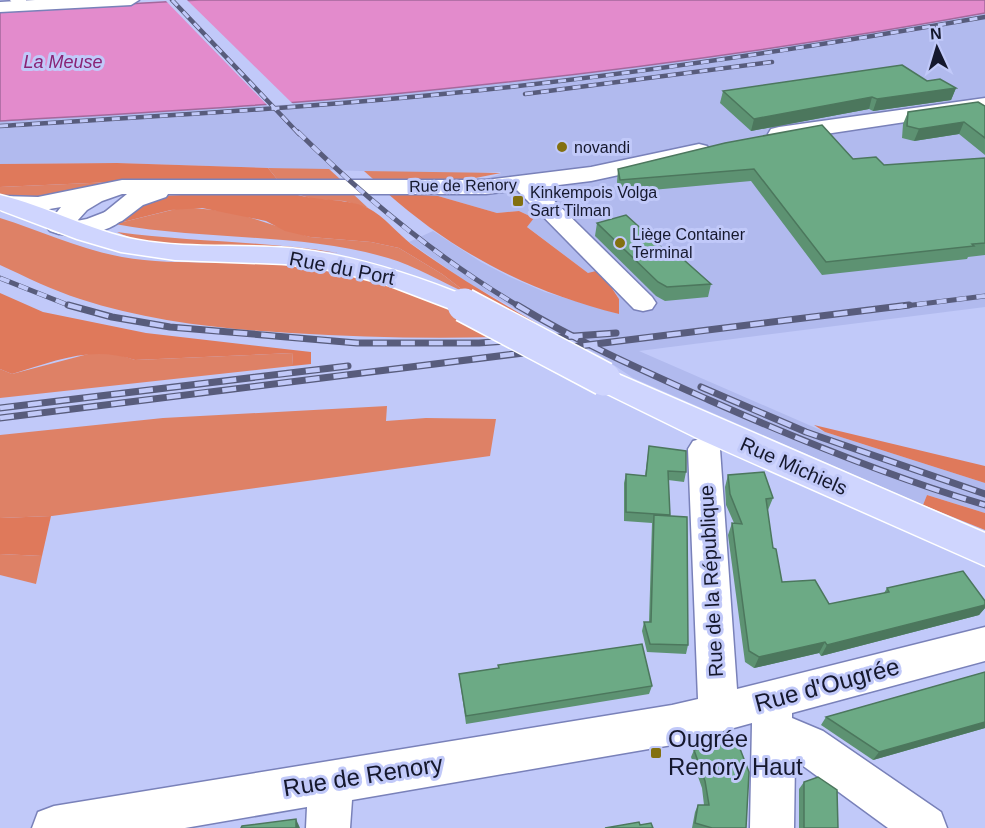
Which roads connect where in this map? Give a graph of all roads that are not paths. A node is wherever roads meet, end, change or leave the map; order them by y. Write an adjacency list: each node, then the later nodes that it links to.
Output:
1 (18, 0): 2 (street); 4 (street)
2 (34, 0)
3 (131, 0): 5 (street)
4 (0, 2)
5 (0, 7)
6 (985, 104): 7 (street)
7 (760, 138)
8 (726, 145): 9 (street, Rue de Renory)
9 (523, 183): 10 (street, Rue de Renory); 15 (street)
10 (185, 187): 11 (street, Rue de Renory); 14 (street, Rue de Renory)
11 (93, 194): 12 (street, Rue de Renory); 13 (street, Rue de Renory)
12 (1, 203): 13 (main road, Rue du Port)
13 (64, 227): 14 (main road, Rue du Port)
14 (111, 228): 16 (main road, Rue du Port, bridge)
15 (643, 303)
16 (604, 379): 18 (main road, Rue Michiels)
17 (704, 449): 20 (street, Rue de la République)
18 (979, 550)
19 (984, 643): 21 (street, Rue d'Ougrée)
20 (719, 713): 21 (street, Rue d'Ougrée); 22 (street, Rue d'Ougrée)
21 (772, 715): 26 (street); 27 (street)
22 (672, 724): 23 (street, Rue de Renory)
23 (331, 780): 24 (street, Rue de Renory); 25 (street)
24 (54, 828)
25 (328, 828)
26 (772, 828)
27 (925, 828)

